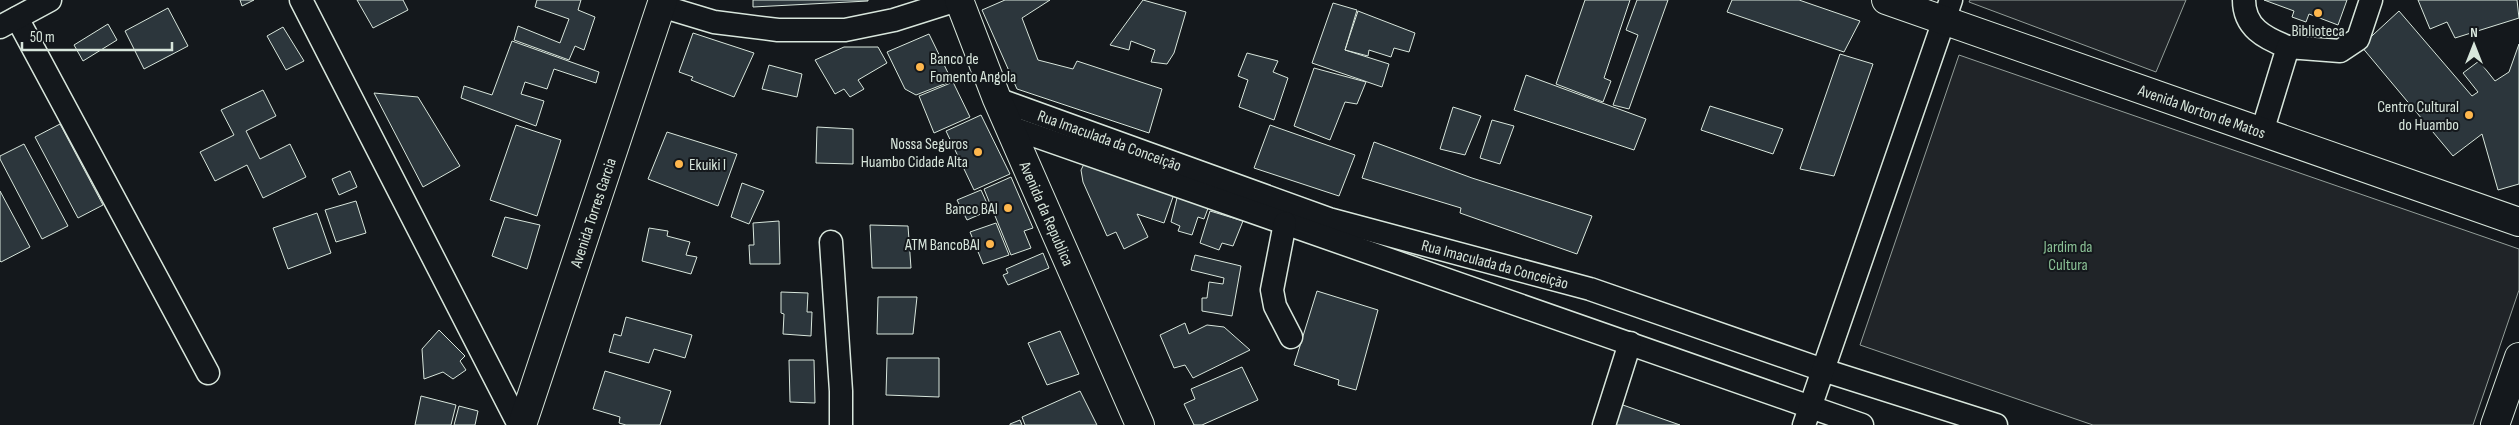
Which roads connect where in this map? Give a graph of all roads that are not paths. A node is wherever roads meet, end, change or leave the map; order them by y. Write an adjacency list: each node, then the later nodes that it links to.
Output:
1 (50, 0): 9 (street)
2 (301, 0): 25 (street)
3 (958, 0): 7 (street); 11 (main road, Avenida da Republica)
4 (1886, 0): 8 (main road, Avenida Norton de Matos)
5 (2244, 0): 10 (street)
6 (2371, 0): 10 (street)
7 (662, 3): 25 (main road, Avenida Torres Garcia)
8 (1947, 10): 13 (main road, Avenida Norton de Matos); 22 (street)
9 (8, 22): 23 (street)
10 (2288, 46): 13 (street)
11 (996, 98): 12 (main road, Avenida da Republica); 17 (street, Rua Imaculada da Conceição)
12 (1010, 127): 15 (street, Rua Imaculada da Conceição); 27 (main road, Avenida da Republica)
13 (2262, 132): 14 (main road, Avenida Norton de Matos)
14 (2519, 222)
15 (1285, 223): 18 (street, Rua Imaculada da Conceição); 19 (street)
16 (831, 242): 26 (street)
17 (1590, 289): 18 (street); 22 (street, Rua Imaculada da Conceição)
18 (1579, 324): 20 (street, Rua Imaculada da Conceição)
19 (1290, 337)
20 (1630, 343): 24 (street, Rua Imaculada da Conceição); 28 (street)
21 (2519, 357): 31 (main road)
22 (1823, 370): 24 (street); 30 (street, Rua Imaculada da Conceição)
23 (208, 373)
24 (1807, 416): 29 (street, Rua Imaculada da Conceição)
25 (520, 425)
26 (841, 425)
27 (1140, 425)
28 (1604, 425)
29 (1862, 425)
30 (1996, 425)
31 (2495, 425)

